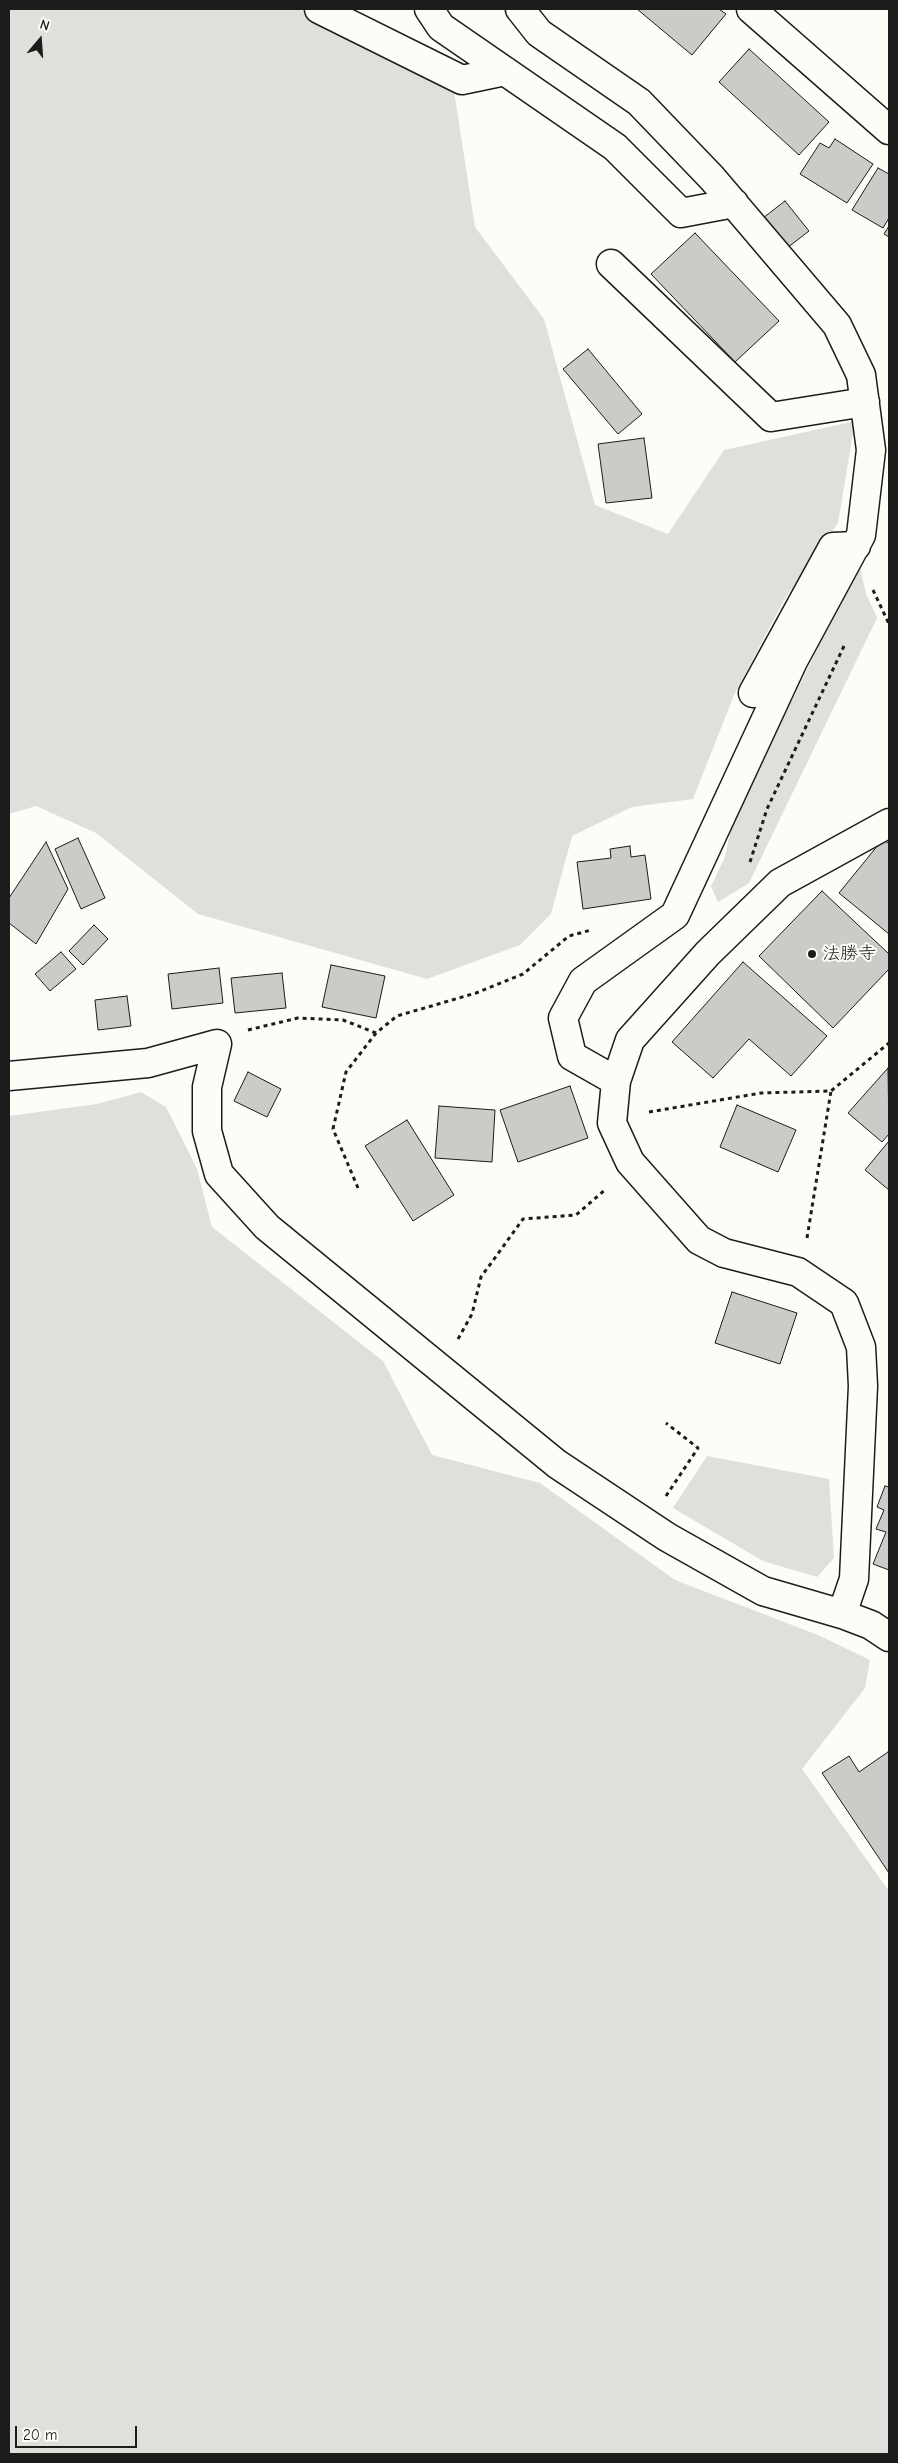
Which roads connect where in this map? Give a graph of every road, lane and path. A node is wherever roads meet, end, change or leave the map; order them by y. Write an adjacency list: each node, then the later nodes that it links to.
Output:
1 (319, 9): 5 (street)
2 (429, 9): 5 (street)
3 (520, 9): 7 (street)
4 (751, 9): 6 (street)
5 (505, 71): 7 (street)
6 (889, 130)
7 (734, 204): 9 (street)
8 (611, 264): 9 (street)
9 (865, 402): 10 (street)
10 (856, 546): 14 (street); 22 (street)
11 (872, 588): 12 (path)
12 (868, 596)
13 (847, 641): 16 (path)
14 (753, 693)
15 (889, 823): 22 (street)
16 (748, 865)
17 (596, 929): 18 (path)
18 (376, 1033): 20 (path); 26 (path)
19 (889, 1043): 23 (path)
20 (217, 1044): 21 (street); 28 (street)
21 (9, 1076)
22 (616, 1081): 24 (street)
23 (831, 1091): 24 (path); 27 (path)
24 (612, 1123): 25 (street)
25 (632, 1165): 28 (path); 31 (street)
26 (358, 1188)
27 (806, 1239)
28 (441, 1370): 30 (street)
29 (666, 1423): 30 (path)
30 (648, 1523): 31 (street)
31 (842, 1614): 32 (street)
32 (889, 1637)

